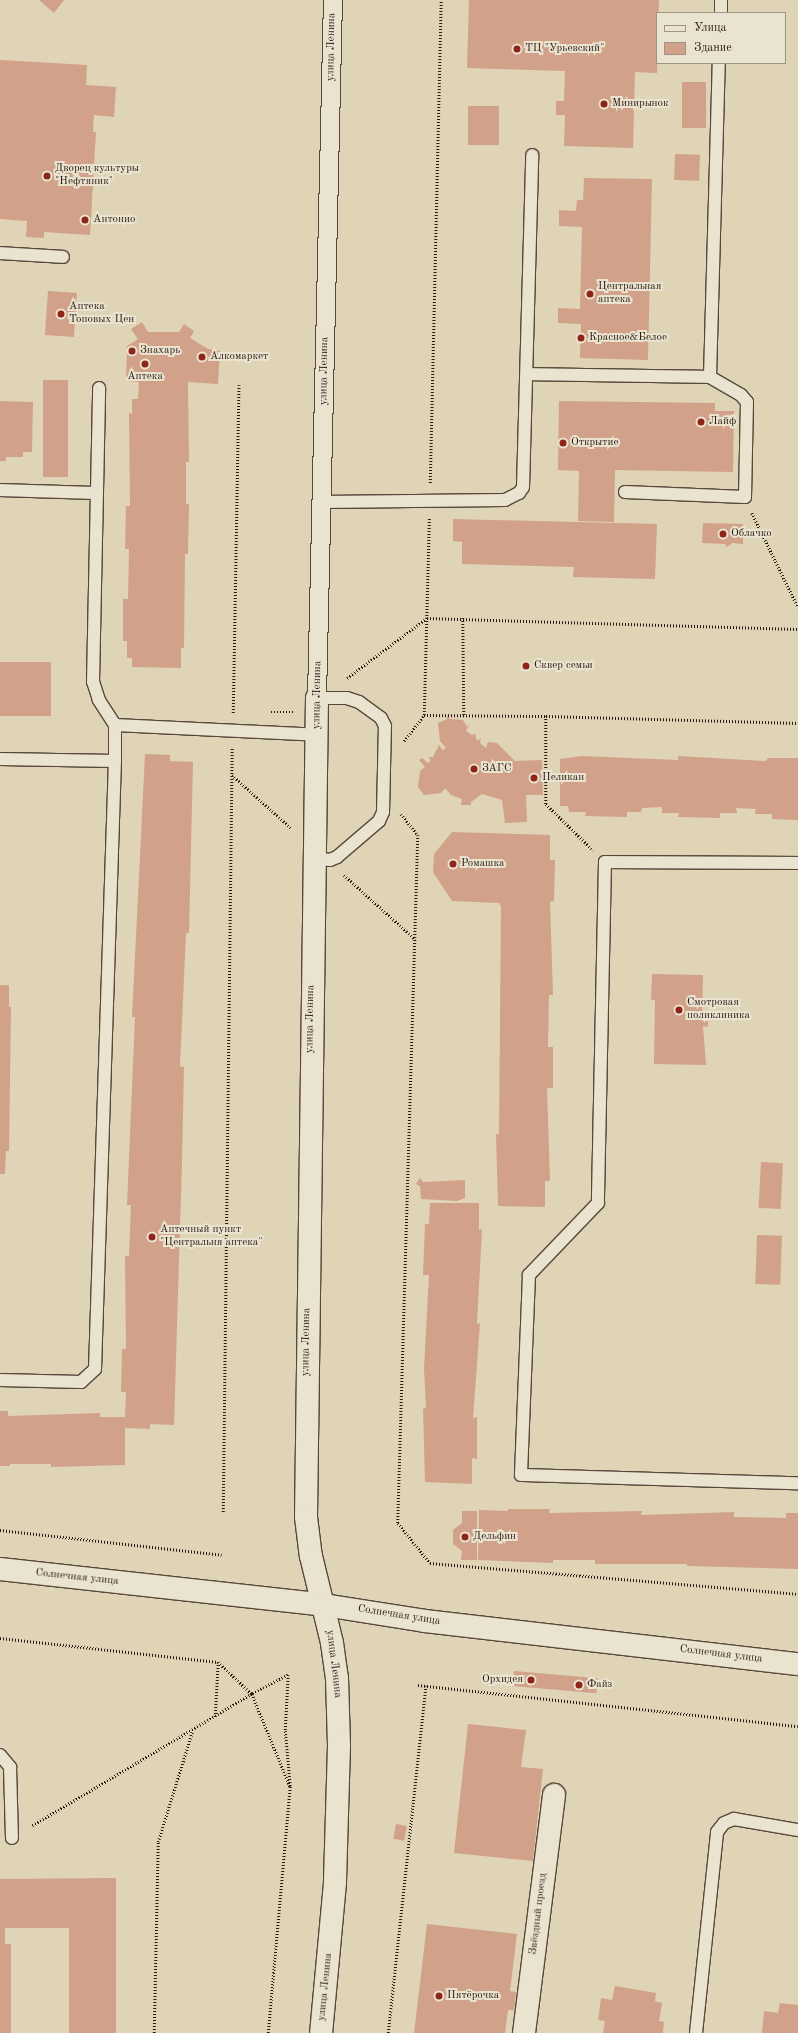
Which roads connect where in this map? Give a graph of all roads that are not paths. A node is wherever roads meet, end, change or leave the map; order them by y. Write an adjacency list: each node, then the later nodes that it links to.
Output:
1 (333, 0): 14 (street, улица Ленина)
2 (721, 0): 3 (lane)
3 (721, 12)
4 (719, 64): 9 (lane)
5 (532, 155): 8 (lane)
6 (0, 253): 7 (lane)
7 (63, 257)
8 (527, 374): 9 (lane); 14 (lane)
9 (710, 377): 12 (lane)
10 (99, 388): 13 (lane)
11 (0, 490): 13 (lane)
12 (624, 492)
13 (97, 493): 16 (lane)
14 (322, 502): 15 (street, улица Ленина)
15 (317, 698): 17 (street, улица Ленина); 20 (lane)
16 (115, 725): 17 (lane); 19 (lane)
17 (317, 735): 20 (street, улица Ленина)
18 (0, 759): 19 (lane)
19 (115, 761): 22 (lane)
20 (313, 858): 25 (street, улица Ленина)
21 (798, 863): 23 (lane)
22 (0, 1380)
23 (798, 1483)
24 (0, 1569): 25 (street, Солнечная улица)
25 (324, 1605): 26 (street, Солнечная улица); 31 (street, улица Ленина)
26 (798, 1664)
27 (0, 1755): 30 (lane)
28 (554, 1795): 32 (street, Звёздный проезд)
29 (798, 1830): 33 (lane)
30 (12, 1838)
31 (321, 2033)
32 (524, 2033)
33 (696, 2033)

